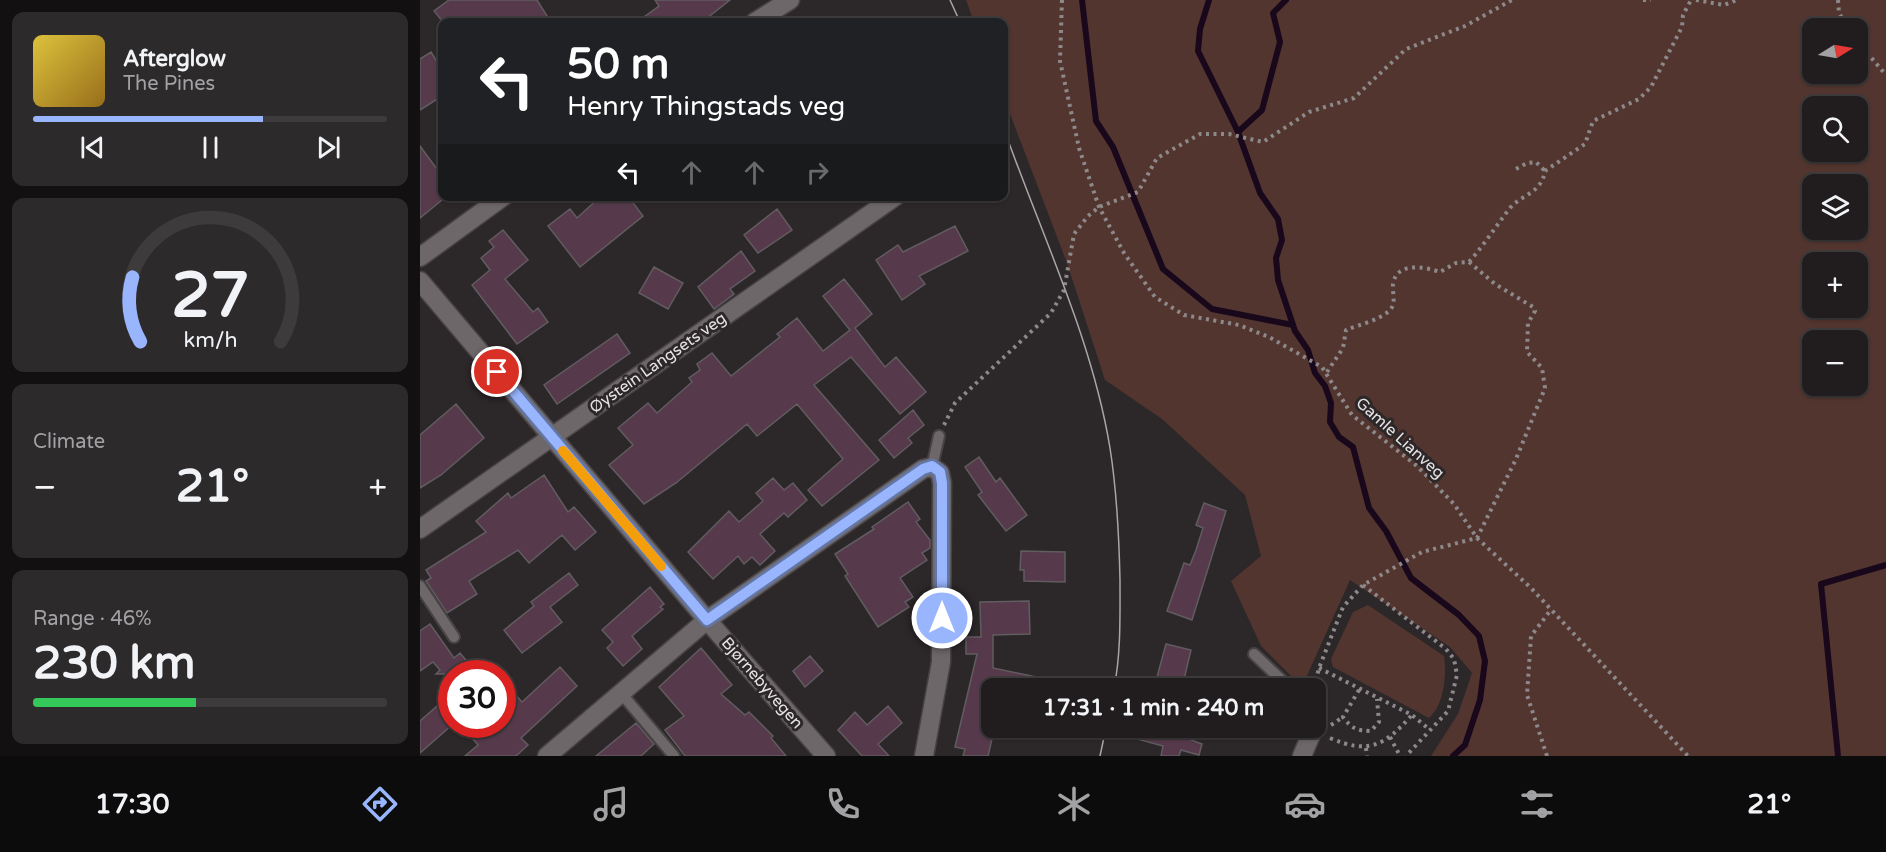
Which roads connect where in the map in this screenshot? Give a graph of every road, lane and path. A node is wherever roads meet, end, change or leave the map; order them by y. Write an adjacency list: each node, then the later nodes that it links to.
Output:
1 (790, 0): 10 (street)
2 (1062, 0): 18 (path, Gamle Lianveg)
3 (1512, 0): 18 (path)
4 (1643, 0): 5 (path)
5 (1652, 0)
6 (1691, 0): 15 (path)
7 (1696, 0): 8 (path)
8 (1737, 0)
9 (1838, 0): 11 (path)
10 (761, 18)
11 (1842, 18)
12 (1868, 54): 13 (path)
13 (1886, 75)
14 (1516, 169): 15 (path)
15 (1545, 171): 20 (path)
16 (497, 201): 19 (street)
17 (889, 201): 24 (street, Øystein Langsets veg)
18 (1099, 207): 22 (path, Gamle Lianveg); 23 (path)
19 (420, 257)
20 (1469, 262): 22 (path); 27 (path)
21 (420, 281): 24 (street, Bjørnebyvegen)
22 (1327, 372): 27 (path, Gamle Lianveg)
23 (939, 436): 25 (lane)
24 (552, 437): 26 (street, Øystein Langsets veg); 31 (street, Bjørnebyvegen)
25 (932, 466): 31 (street); 49 (street)
26 (420, 529)
27 (1478, 538): 28 (path); 30 (path, Gamle Lianveg)
28 (1363, 585): 34 (path); 41 (path)
29 (420, 586): 32 (lane)
30 (1550, 611): 54 (path); 55 (path, Gamle Lianveg)
31 (707, 620): 38 (street); 48 (street, Bjørnebyvegen)
32 (454, 637)
33 (1254, 654): 35 (lane)
34 (1319, 668): 36 (path); 37 (path)
35 (1279, 678)
36 (1316, 678)
37 (1359, 690): 39 (path); 39 (path)
38 (621, 693): 46 (street); 47 (lane)
39 (1377, 699): 40 (path)
40 (1412, 715): 41 (path); 43 (path)
41 (1430, 730): 53 (path)
42 (1326, 735): 45 (path)
43 (1390, 737): 45 (path); 52 (path)
44 (1309, 738): 50 (street)
45 (1366, 748): 51 (path)
46 (547, 756)
47 (674, 756)
48 (826, 756)
49 (924, 756)
50 (1302, 756)
51 (1367, 756)
52 (1400, 756)
53 (1406, 756)
54 (1547, 756)
55 (1688, 756)

